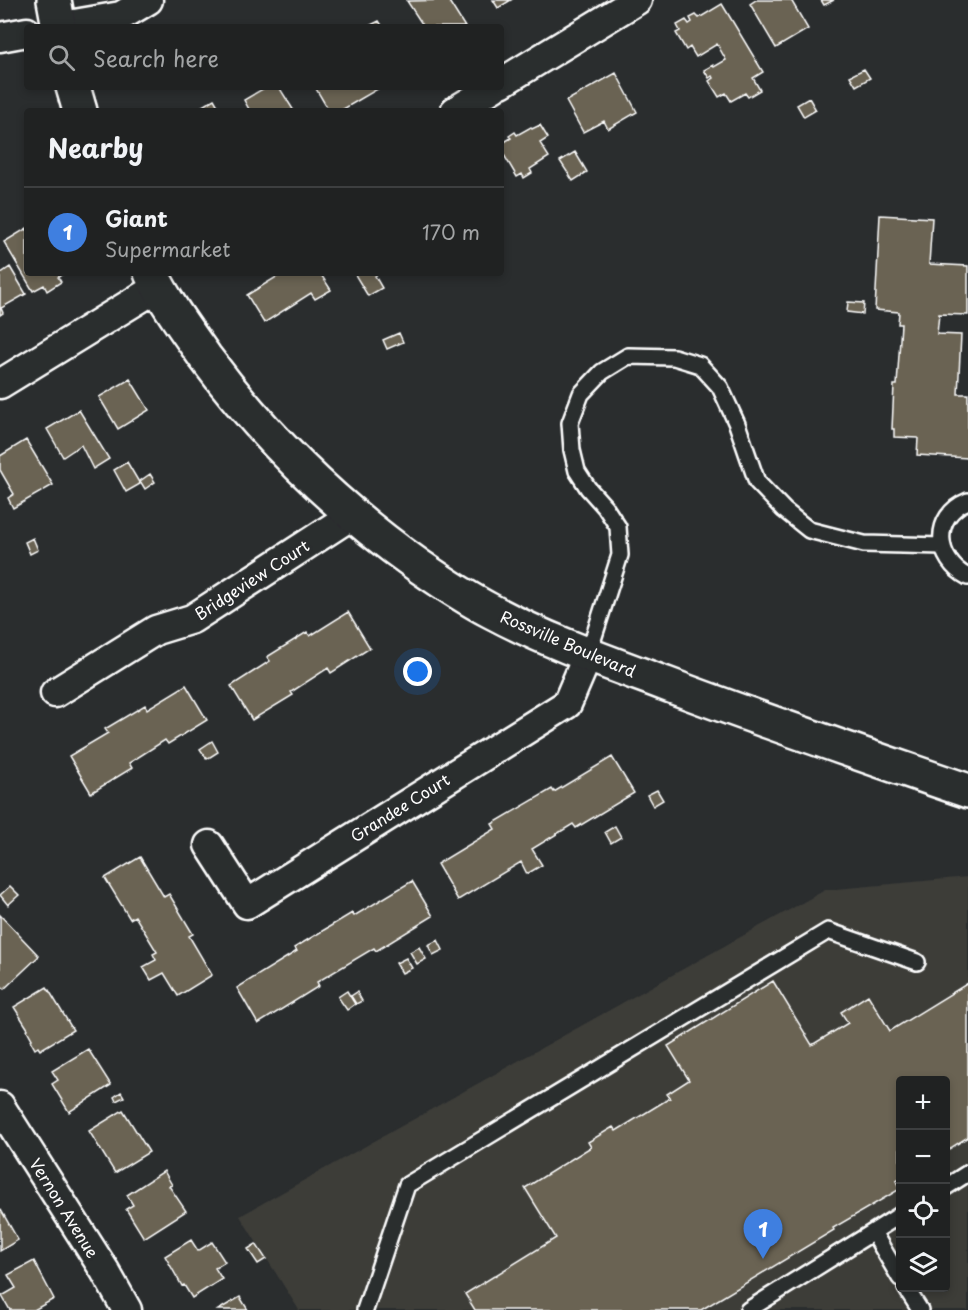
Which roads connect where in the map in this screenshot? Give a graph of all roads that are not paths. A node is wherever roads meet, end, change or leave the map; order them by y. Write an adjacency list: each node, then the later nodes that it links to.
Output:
1 (54, 0): 4 (main road)
2 (148, 0): 5 (street)
3 (637, 0): 8 (street)
4 (58, 24)
5 (75, 24)
6 (24, 33): 7 (street)
7 (0, 37)
8 (504, 81)
9 (74, 90): 11 (main road)
10 (489, 90): 12 (street)
11 (79, 108)
12 (459, 108)
13 (155, 280): 14 (street); 16 (main road, Rossville Boulevard)
14 (0, 384)
15 (968, 501): 17 (lane)
16 (352, 515): 19 (main road, Rossville Boulevard); 20 (street, Bridgeview Court)
17 (942, 546): 18 (lane); 19 (lane)
18 (968, 577)
19 (588, 655): 21 (main road, Rossville Boulevard); 22 (street, Grandee Court)
20 (55, 693)
21 (968, 791)
22 (209, 845)
23 (917, 962): 32 (lane)
24 (0, 1106): 31 (street, Vernon Avenue)
25 (968, 1173): 26 (lane)
26 (950, 1184)
27 (896, 1218): 28 (lane)
28 (873, 1232): 29 (lane); 33 (lane)
29 (896, 1271)
30 (909, 1292): 34 (lane)
31 (127, 1310)
32 (365, 1310)
33 (748, 1310)
34 (920, 1310)

